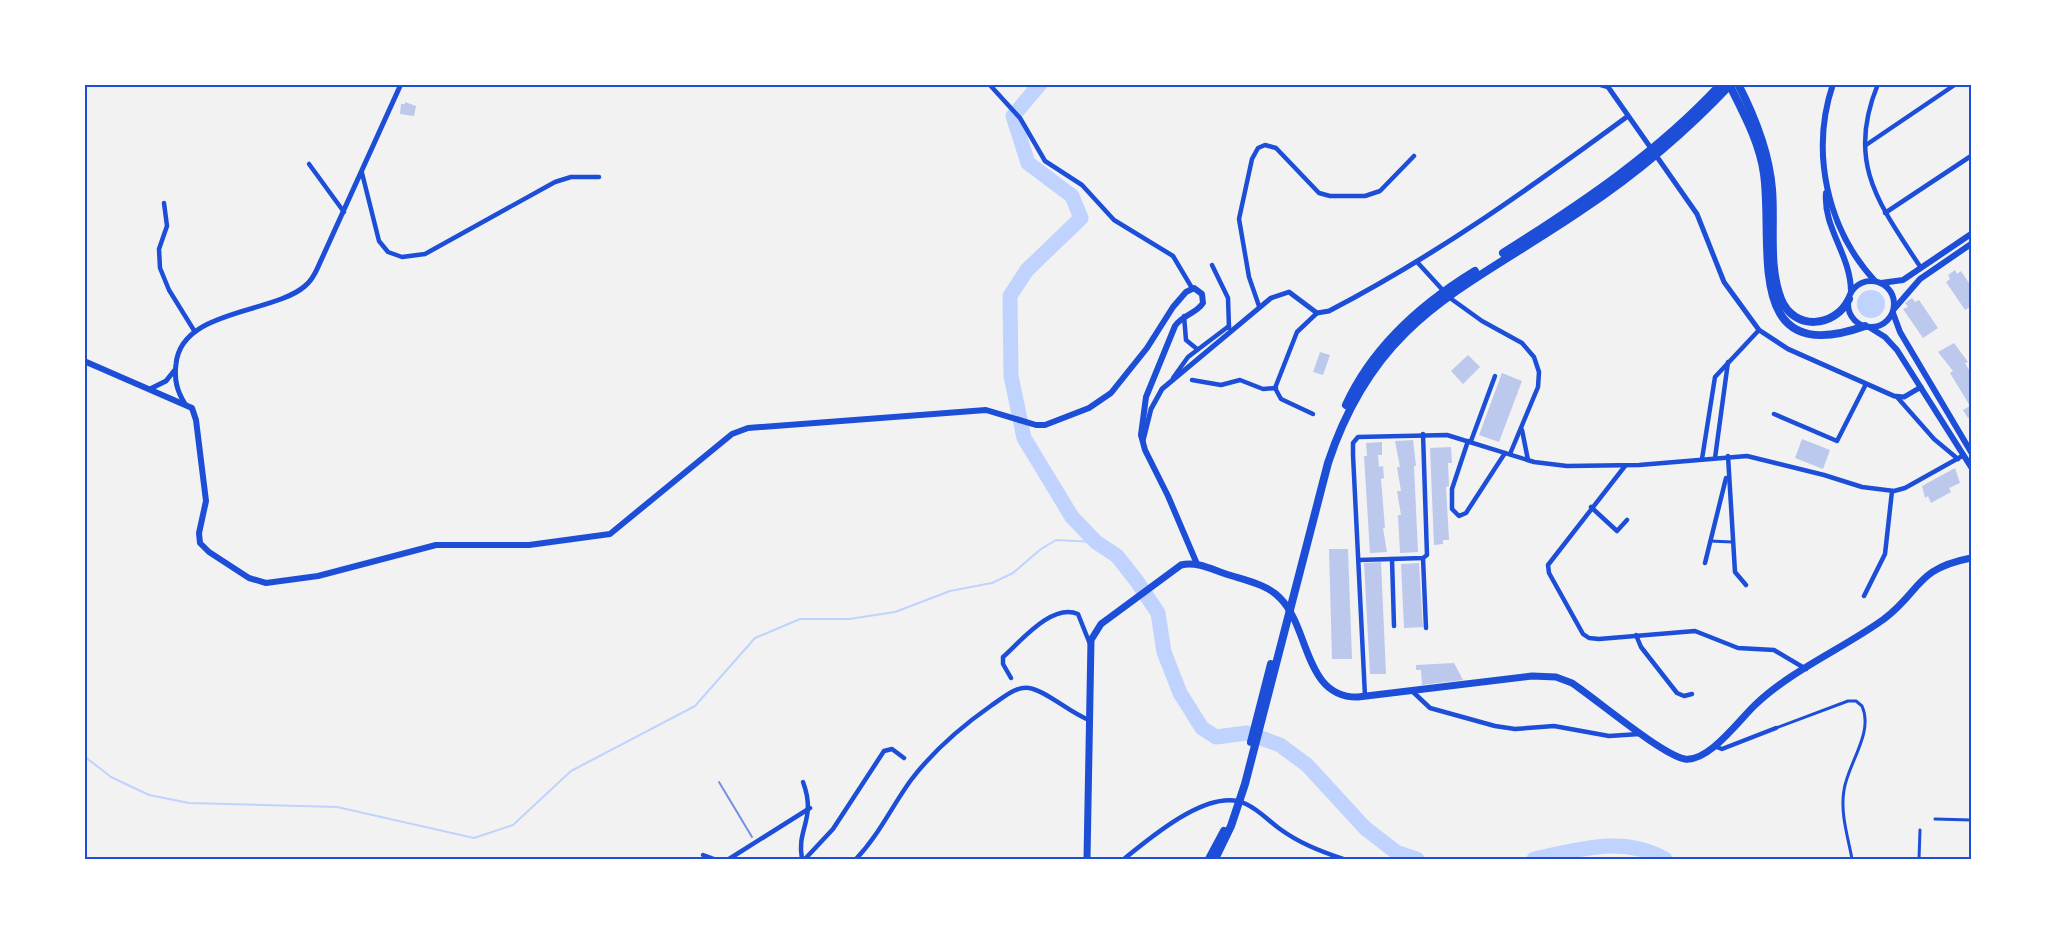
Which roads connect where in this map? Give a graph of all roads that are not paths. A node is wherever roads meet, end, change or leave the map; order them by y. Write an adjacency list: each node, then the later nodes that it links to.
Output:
1 (401, 84): 18 (street)
2 (989, 84): 30 (street)
3 (1597, 84): 10 (street)
4 (1720, 84): 14 (highway)
5 (1730, 84): 11 (highway); 14 (highway)
6 (1738, 84): 11 (highway)
7 (1833, 84): 20 (main road)
8 (1878, 84): 13 (street)
9 (1956, 84): 13 (street)
10 (1607, 85): 12 (street)
11 (1742, 101): 31 (highway); 37 (highway)
12 (1628, 116): 26 (street); 38 (street)
13 (1866, 145): 23 (street)
14 (1663, 146): 82 (highway)
15 (1414, 156): 32 (street)
16 (1971, 156): 23 (street)
17 (309, 164): 22 (street)
18 (362, 173): 19 (street); 22 (street)
19 (599, 177)
20 (1827, 189): 29 (main road); 31 (main road)
21 (164, 203): 39 (street)
22 (344, 212): 39 (street)
23 (1885, 213): 28 (street)
24 (1971, 234): 28 (main road)
25 (1971, 244): 33 (main road)
26 (1418, 263): 34 (street); 56 (street)
27 (1212, 265): 36 (street)
28 (1921, 268): 29 (main road)
29 (1878, 282): 31 (main road); 33 (main road)
30 (1192, 288): 35 (main road); 53 (main road)
31 (1850, 297): 37 (main road)
32 (1259, 306): 34 (street); 40 (street)
33 (1893, 311): 37 (main road); 60 (main road)
34 (1317, 313): 50 (street)
35 (1184, 316): 41 (street); 59 (main road)
36 (1229, 326): 40 (street); 41 (street)
37 (1867, 327): 49 (main road)
38 (1758, 330): 43 (street); 48 (street)
39 (195, 332): 44 (street)
40 (1228, 334): 46 (street)
41 (1198, 349): 46 (street)
42 (84, 361): 51 (main road)
43 (1728, 362): 64 (street); 65 (street)
44 (175, 369): 51 (street); 53 (street)
45 (1495, 376): 58 (street)
46 (1172, 381): 59 (street)
47 (1192, 381): 50 (street)
48 (1866, 384): 52 (street); 55 (street)
49 (1921, 387): 52 (street); 63 (main road)
50 (1276, 388): 54 (street)
51 (150, 389): 53 (main road)
52 (1897, 397): 63 (street)
53 (185, 404)
54 (1313, 414)
55 (1774, 414)
56 (1521, 430): 61 (street); 66 (street)
57 (1423, 434): 58 (street); 75 (street); 78 (street)
58 (1470, 441): 61 (street); 61 (street)
59 (1143, 444): 80 (main road)
60 (1971, 452)
61 (1508, 454): 66 (street)
62 (1728, 456): 64 (street); 69 (street); 70 (street)
63 (1961, 457): 68 (main road); 70 (street)
64 (1715, 458): 65 (street)
65 (1702, 459): 67 (street)
66 (1531, 461): 67 (street)
67 (1625, 466): 71 (street)
68 (1971, 467)
69 (1727, 474): 73 (street); 74 (street)
70 (1892, 491): 83 (street)
71 (1590, 507): 72 (street); 86 (street)
72 (1627, 520)
73 (1710, 541): 74 (street); 79 (street)
74 (1732, 543): 81 (street)
75 (1423, 558): 77 (street); 85 (street)
76 (1971, 558): 88 (main road)
77 (1392, 559): 78 (street); 84 (street)
78 (1359, 560): 92 (street)
79 (1705, 563)
80 (1197, 564): 87 (main road); 92 (main road)
81 (1746, 585)
82 (1292, 591): 102 (highway); 102 (highway)
83 (1864, 596)
84 (1394, 626)
85 (1426, 628)
86 (1636, 635): 88 (street); 91 (street)
87 (1090, 644): 89 (street); 93 (main road)
88 (1806, 669): 96 (main road)
89 (1011, 678)
90 (1412, 691): 92 (main road); 95 (street); 95 (main road)
91 (1692, 694)
92 (1365, 696)
93 (1089, 720): 108 (street); 109 (main road)
94 (1776, 728): 96 (street); 114 (street)
95 (1643, 734): 96 (main road)
96 (1714, 746)
97 (904, 758): 107 (street)
98 (803, 782): 99 (street)
99 (810, 808): 106 (street); 107 (street)
100 (1935, 819): 101 (street)
101 (1971, 820)
102 (1229, 826): 111 (highway); 112 (highway)
103 (1920, 830): 115 (street)
104 (703, 855): 105 (street)
105 (714, 859)
106 (729, 859)
107 (804, 859)
108 (856, 859)
109 (1088, 859)
110 (1124, 859): 113 (street)
111 (1209, 859)
112 (1215, 859)
113 (1343, 859)
114 (1852, 859)
115 (1919, 859)

